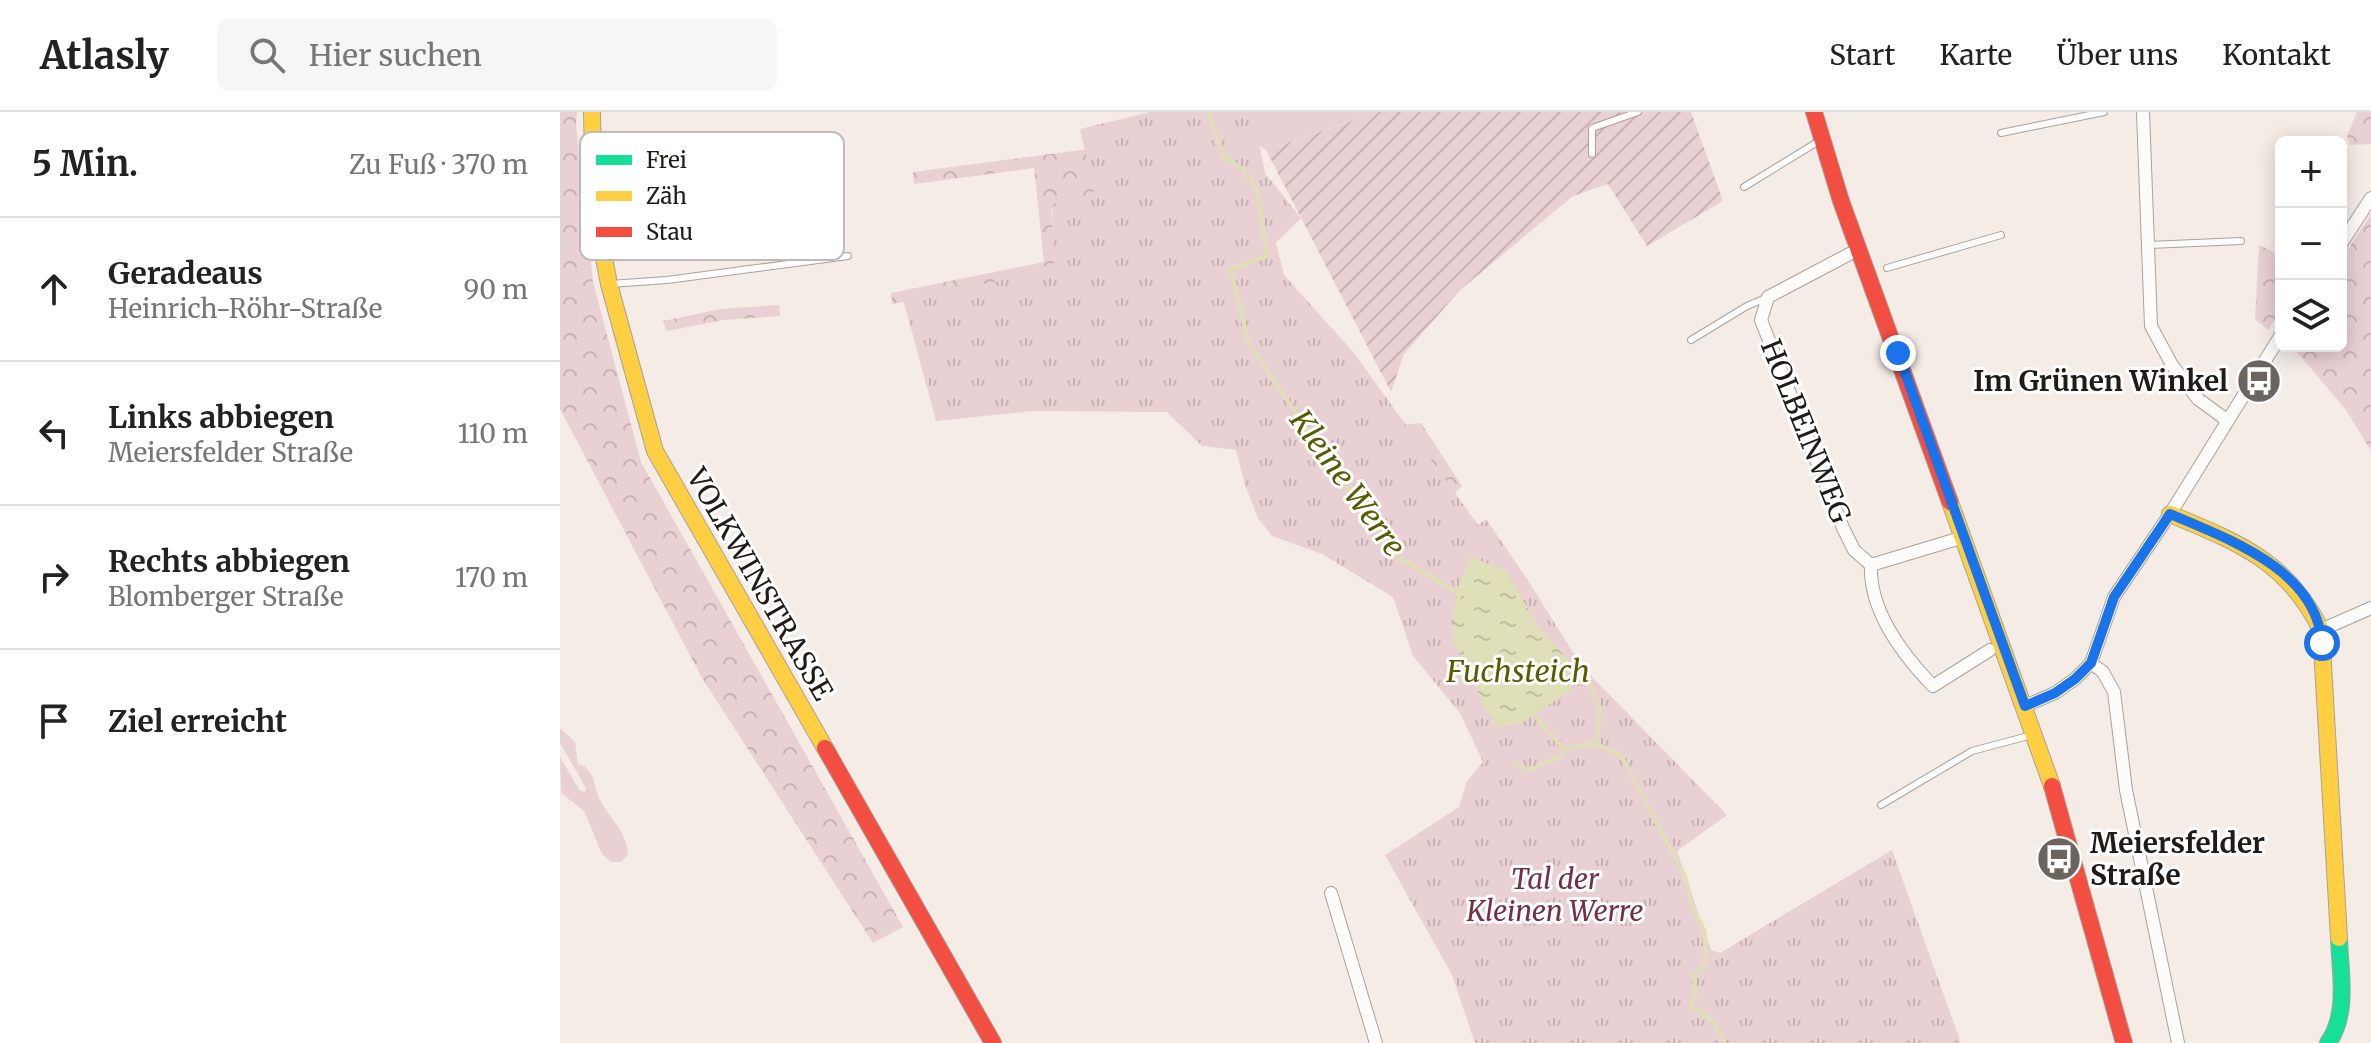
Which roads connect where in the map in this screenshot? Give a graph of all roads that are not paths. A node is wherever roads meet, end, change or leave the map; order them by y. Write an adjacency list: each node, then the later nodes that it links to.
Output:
1 (592, 112): 6 (street, VOLKWINSTRASSE)
2 (1638, 112): 9 (lane)
3 (1814, 112): 8 (street)
4 (2104, 112): 7 (lane)
5 (2143, 112): 15 (street)
6 (592, 132)
7 (2001, 133)
8 (1822, 139): 10 (lane); 16 (street)
9 (1592, 154)
10 (1744, 187)
11 (2371, 198): 13 (street)
12 (2001, 235): 21 (lane)
13 (2347, 235)
14 (2241, 241): 15 (lane)
15 (2149, 245): 26 (street)
16 (1859, 249): 23 (street, HOLBEINWEG); 28 (street)
17 (848, 256): 18 (lane)
18 (844, 257)
19 (604, 260): 22 (street, VOLKWINSTRASSE)
20 (818, 260): 22 (lane)
21 (1887, 268)
22 (609, 284): 38 (street, VOLKWINSTRASSE)
23 (1768, 297): 24 (lane); 29 (street, HOLBEINWEG)
24 (1691, 340)
25 (2275, 345): 26 (street)
26 (2228, 421): 27 (street)
27 (2170, 514): 31 (street); 33 (street)
28 (1964, 537): 29 (street); 34 (street)
29 (1871, 565): 32 (street, HOLBEINWEG)
30 (2371, 608): 31 (street)
31 (2321, 630): 42 (street)
32 (1990, 650)
33 (2091, 663): 34 (street); 41 (street)
34 (2025, 706): 35 (street)
35 (2034, 734): 36 (lane); 40 (street)
36 (1881, 805)
37 (1331, 893): 39 (street)
38 (993, 1043)
39 (1376, 1043)
40 (2124, 1043)
41 (2178, 1043)
42 (2328, 1043)

